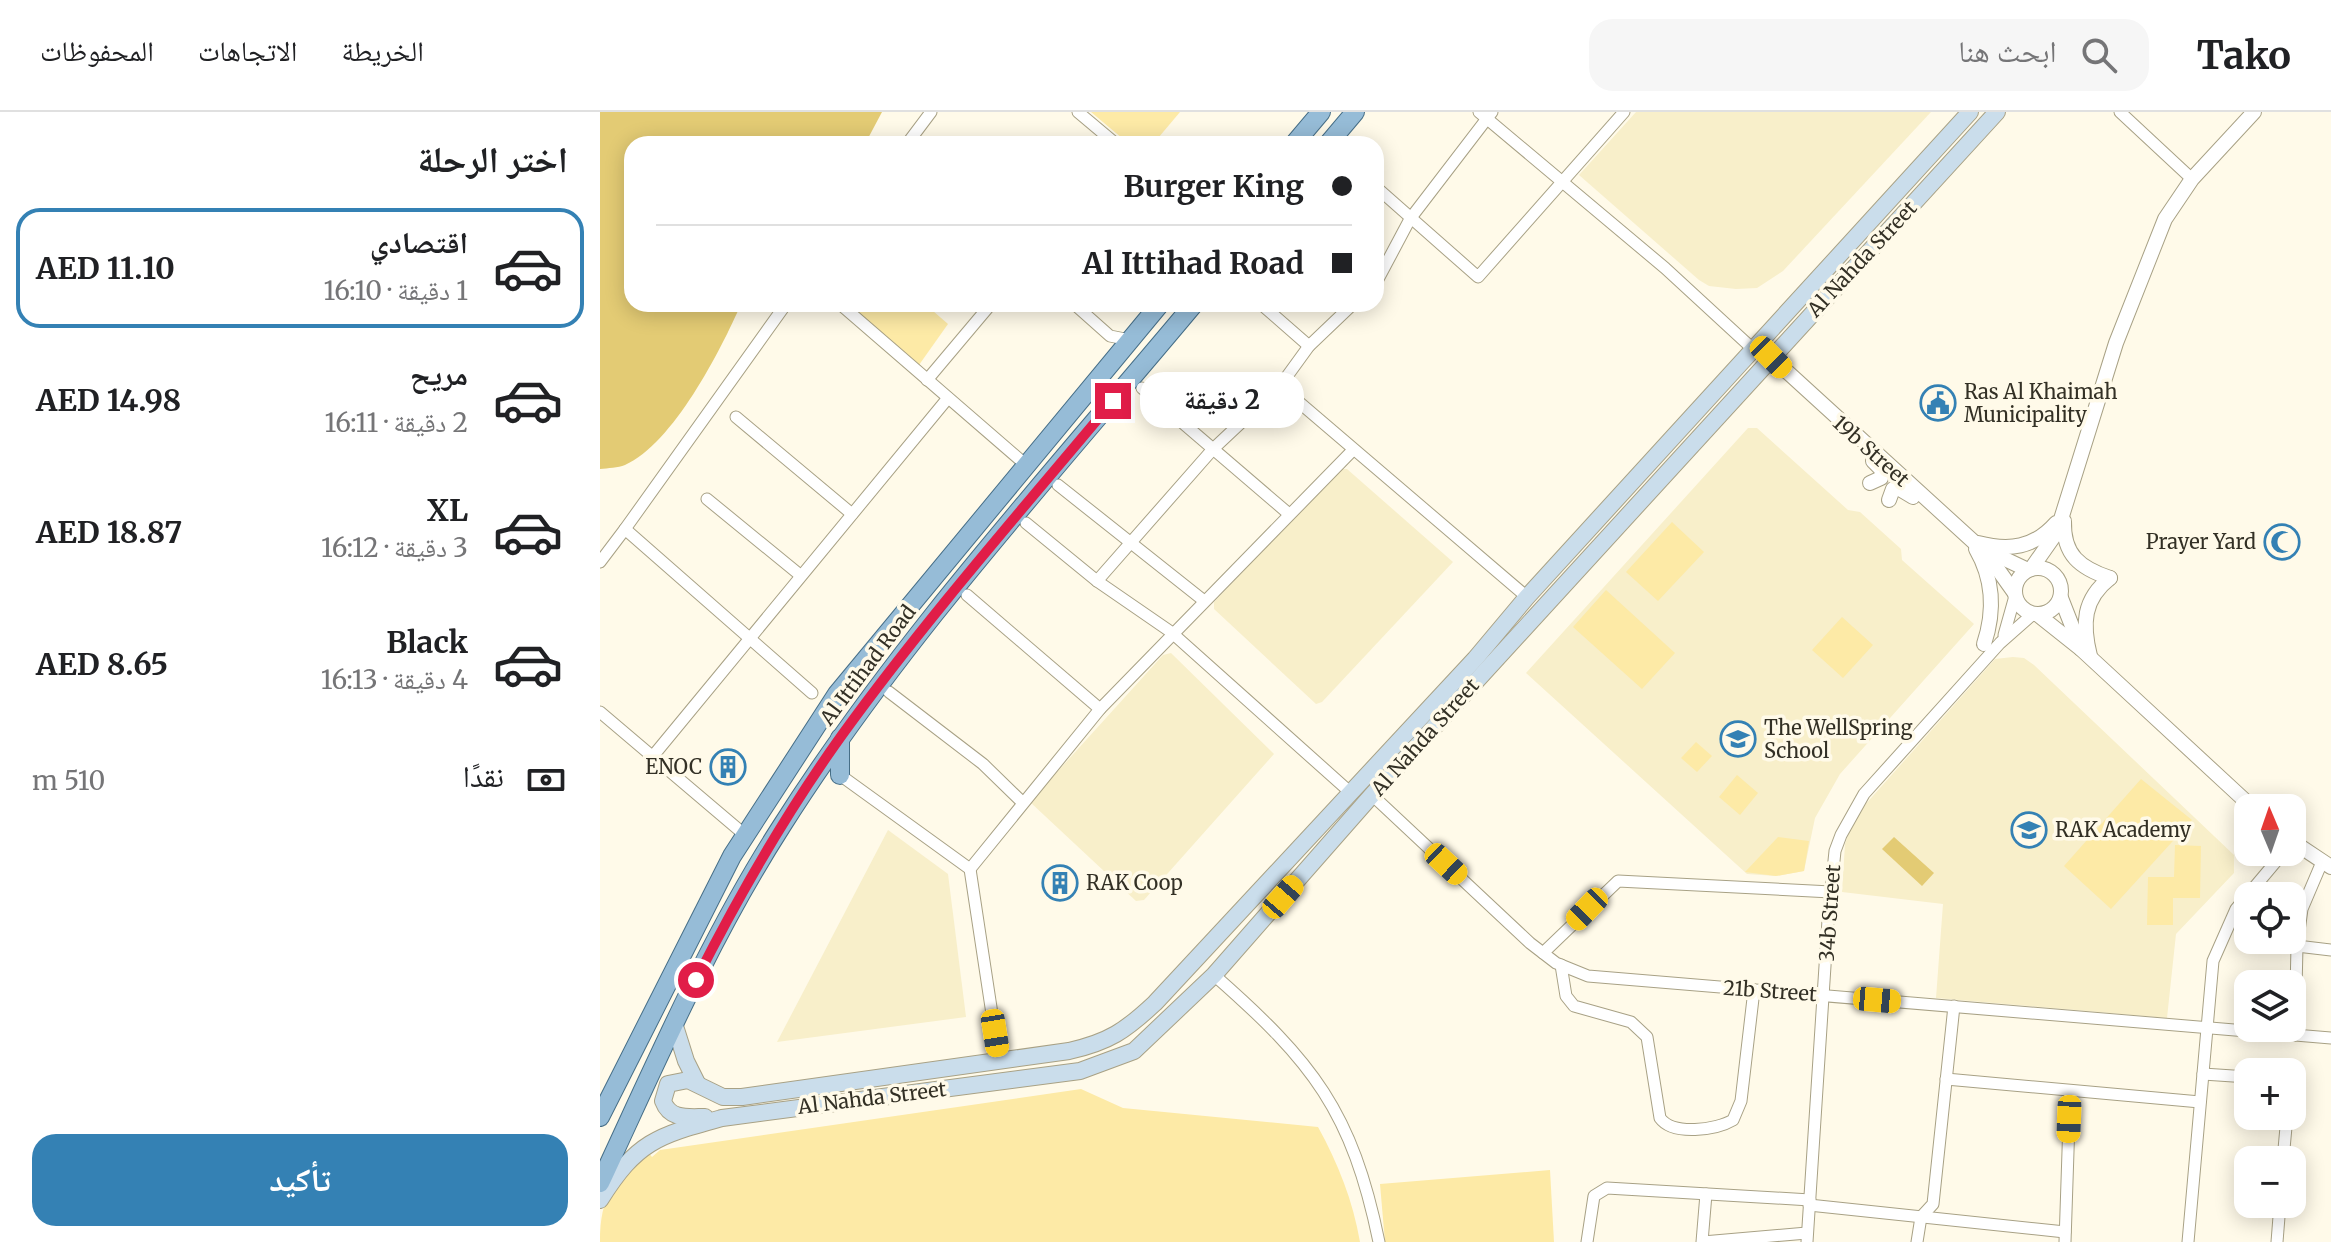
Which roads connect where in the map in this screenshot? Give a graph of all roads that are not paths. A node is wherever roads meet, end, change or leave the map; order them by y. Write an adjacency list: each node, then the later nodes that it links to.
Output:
1 (931, 112): 11 (street)
2 (1078, 112): 12 (street)
3 (1321, 112): 13 (main road)
4 (1355, 112): 14 (main road)
5 (1624, 112): 16 (street)
6 (1970, 112): 17 (main road, Al Nahda Street)
7 (1997, 112): 19 (main road, Al Nahda Street)
8 (2120, 112): 15 (street)
9 (2254, 112): 15 (street)
10 (1486, 114): 16 (street); 20 (street)
11 (913, 136)
12 (1106, 136)
13 (1301, 136)
14 (1335, 136)
15 (2192, 179): 48 (street)
16 (1564, 182): 20 (street); 32 (street)
17 (1903, 184): 19 (main road); 32 (main road, Al Nahda Street)
18 (1384, 195): 20 (street)
19 (1904, 214): 33 (main road, Al Nahda Street)
20 (1410, 219): 21 (street)
21 (1384, 268)
22 (780, 312): 53 (street)
23 (849, 312): 34 (street)
24 (984, 312): 34 (street)
25 (1083, 312): 30 (street)
26 (1153, 312): 30 (main road, Al Ittihad Road)
27 (1188, 312): 43 (main road, Al Ittihad Road)
28 (1270, 312): 31 (street)
29 (1345, 312): 31 (street)
30 (1130, 340): 42 (main road, Al Ittihad Road)
31 (1309, 346): 35 (street)
32 (1754, 350): 65 (main road, Al Nahda Street)
33 (1771, 357): 37 (street, 19b Street); 77 (main road, Al Nahda Street)
34 (927, 380): 38 (street)
35 (1280, 386): 40 (street); 41 (street)
36 (1142, 388): 40 (street)
37 (1807, 393): 44 (street); 52 (street, 19b Street)
38 (948, 398): 42 (street); 49 (street)
39 (736, 417): 49 (street)
40 (1213, 449): 50 (street); 57 (street)
41 (1353, 450): 50 (street); 65 (street)
42 (1026, 465): 47 (main road, Al Ittihad Road)
43 (1055, 483): 54 (main road, Al Ittihad Road); 57 (street)
44 (1870, 483)
45 (707, 499): 60 (street)
46 (1889, 500): 52 (street)
47 (992, 507): 54 (main road); 87 (main road, Al Ittihad Road)
48 (2065, 509): 55 (street); 56 (street); 73 (street)
49 (852, 514): 60 (street)
50 (1289, 514): 67 (street)
51 (1026, 523): 62 (street)
52 (1953, 526): 56 (street, 19b Street)
53 (625, 529): 58 (street); 70 (street)
54 (1005, 530): 80 (main road, Al Ittihad Road)
55 (2057, 532): 59 (street); 61 (street)
56 (1972, 541): 59 (street, 19b Street); 63 (street, 19b Street); 72 (street)
57 (1129, 545): 62 (street); 67 (street)
58 (600, 562)
59 (2030, 570): 61 (street); 63 (street)
60 (800, 575): 70 (street)
61 (2056, 577): 66 (street)
62 (1097, 581): 69 (street)
63 (2015, 594): 68 (street); 71 (street, 34b Street)
64 (967, 595): 78 (street)
65 (1527, 597): 74 (main road, Al Nahda Street)
66 (2061, 598): 68 (street); 73 (street)
67 (1203, 600): 69 (street)
68 (2035, 614): 71 (street, 34b Street); 73 (street)
69 (1171, 632): 78 (street); 83 (street)
70 (749, 640): 76 (street); 81 (street)
71 (2000, 643): 92 (street, 34b Street)
72 (1984, 644)
73 (2086, 654): 84 (street)
74 (1475, 659): 77 (main road); 83 (main road, Al Nahda Street)
75 (889, 692): 86 (street)
76 (812, 693)
77 (1458, 701): 85 (main road, Al Nahda Street)
78 (1100, 709): 86 (street)
79 (600, 712): 81 (street)
80 (840, 738): 82 (main road); 102 (main road, Al Ittihad Road)
81 (653, 756): 87 (street)
82 (840, 775): 91 (street)
83 (1351, 793): 107 (main road, Al Nahda Street)
84 (2238, 794)
85 (1372, 795): 96 (street, 21b Street); 98 (main road, Al Nahda Street)
86 (1022, 802): 91 (street)
87 (745, 835): 114 (main road, Al Ittihad Road)
88 (2306, 853): 89 (street)
89 (2326, 864): 93 (street)
90 (2271, 866): 103 (street)
91 (970, 869): 107 (street)
92 (1831, 892): 96 (street); 100 (street, 34b Street)
93 (2306, 902)
94 (2306, 947): 95 (street)
95 (2331, 950)
96 (1543, 953): 97 (street, 21b Street)
97 (1561, 965): 99 (street, 21b Street); 99 (street)
98 (1214, 975): 115 (main road, Al Nahda Street); 124 (street)
99 (1754, 990): 100 (street, 21b Street)
100 (1825, 995): 101 (street, 21b Street); 119 (street, 34b Street)
101 (1954, 1006): 103 (street, 21b Street); 110 (street)
102 (674, 1023): 111 (main road); 116 (main road, Al Ittihad Road)
103 (2207, 1028): 104 (street, 21b Street); 108 (street)
104 (2234, 1030)
105 (2306, 1036): 106 (street, 21b Street)
106 (2331, 1038)
107 (999, 1060): 111 (main road, Al Nahda Street)
108 (2203, 1074): 109 (street); 113 (street)
109 (2234, 1076)
110 (1946, 1079): 112 (street); 120 (street)
111 (697, 1083): 115 (main road)
112 (2070, 1091): 113 (street); 123 (street)
113 (2200, 1102): 128 (street)
114 (600, 1117)
115 (722, 1118): 118 (main road)
116 (600, 1183)
117 (1706, 1194): 119 (street); 125 (street); 126 (street)
118 (600, 1200)
119 (1809, 1202): 120 (street); 122 (street, 34b Street)
120 (1921, 1217): 123 (street); 127 (street)
121 (2279, 1218): 129 (street)
122 (1807, 1237): 126 (street)
123 (2065, 1237)
124 (1379, 1242)
125 (1587, 1242)
126 (1703, 1242)
127 (1917, 1242)
128 (2188, 1242)
129 (2277, 1242)

